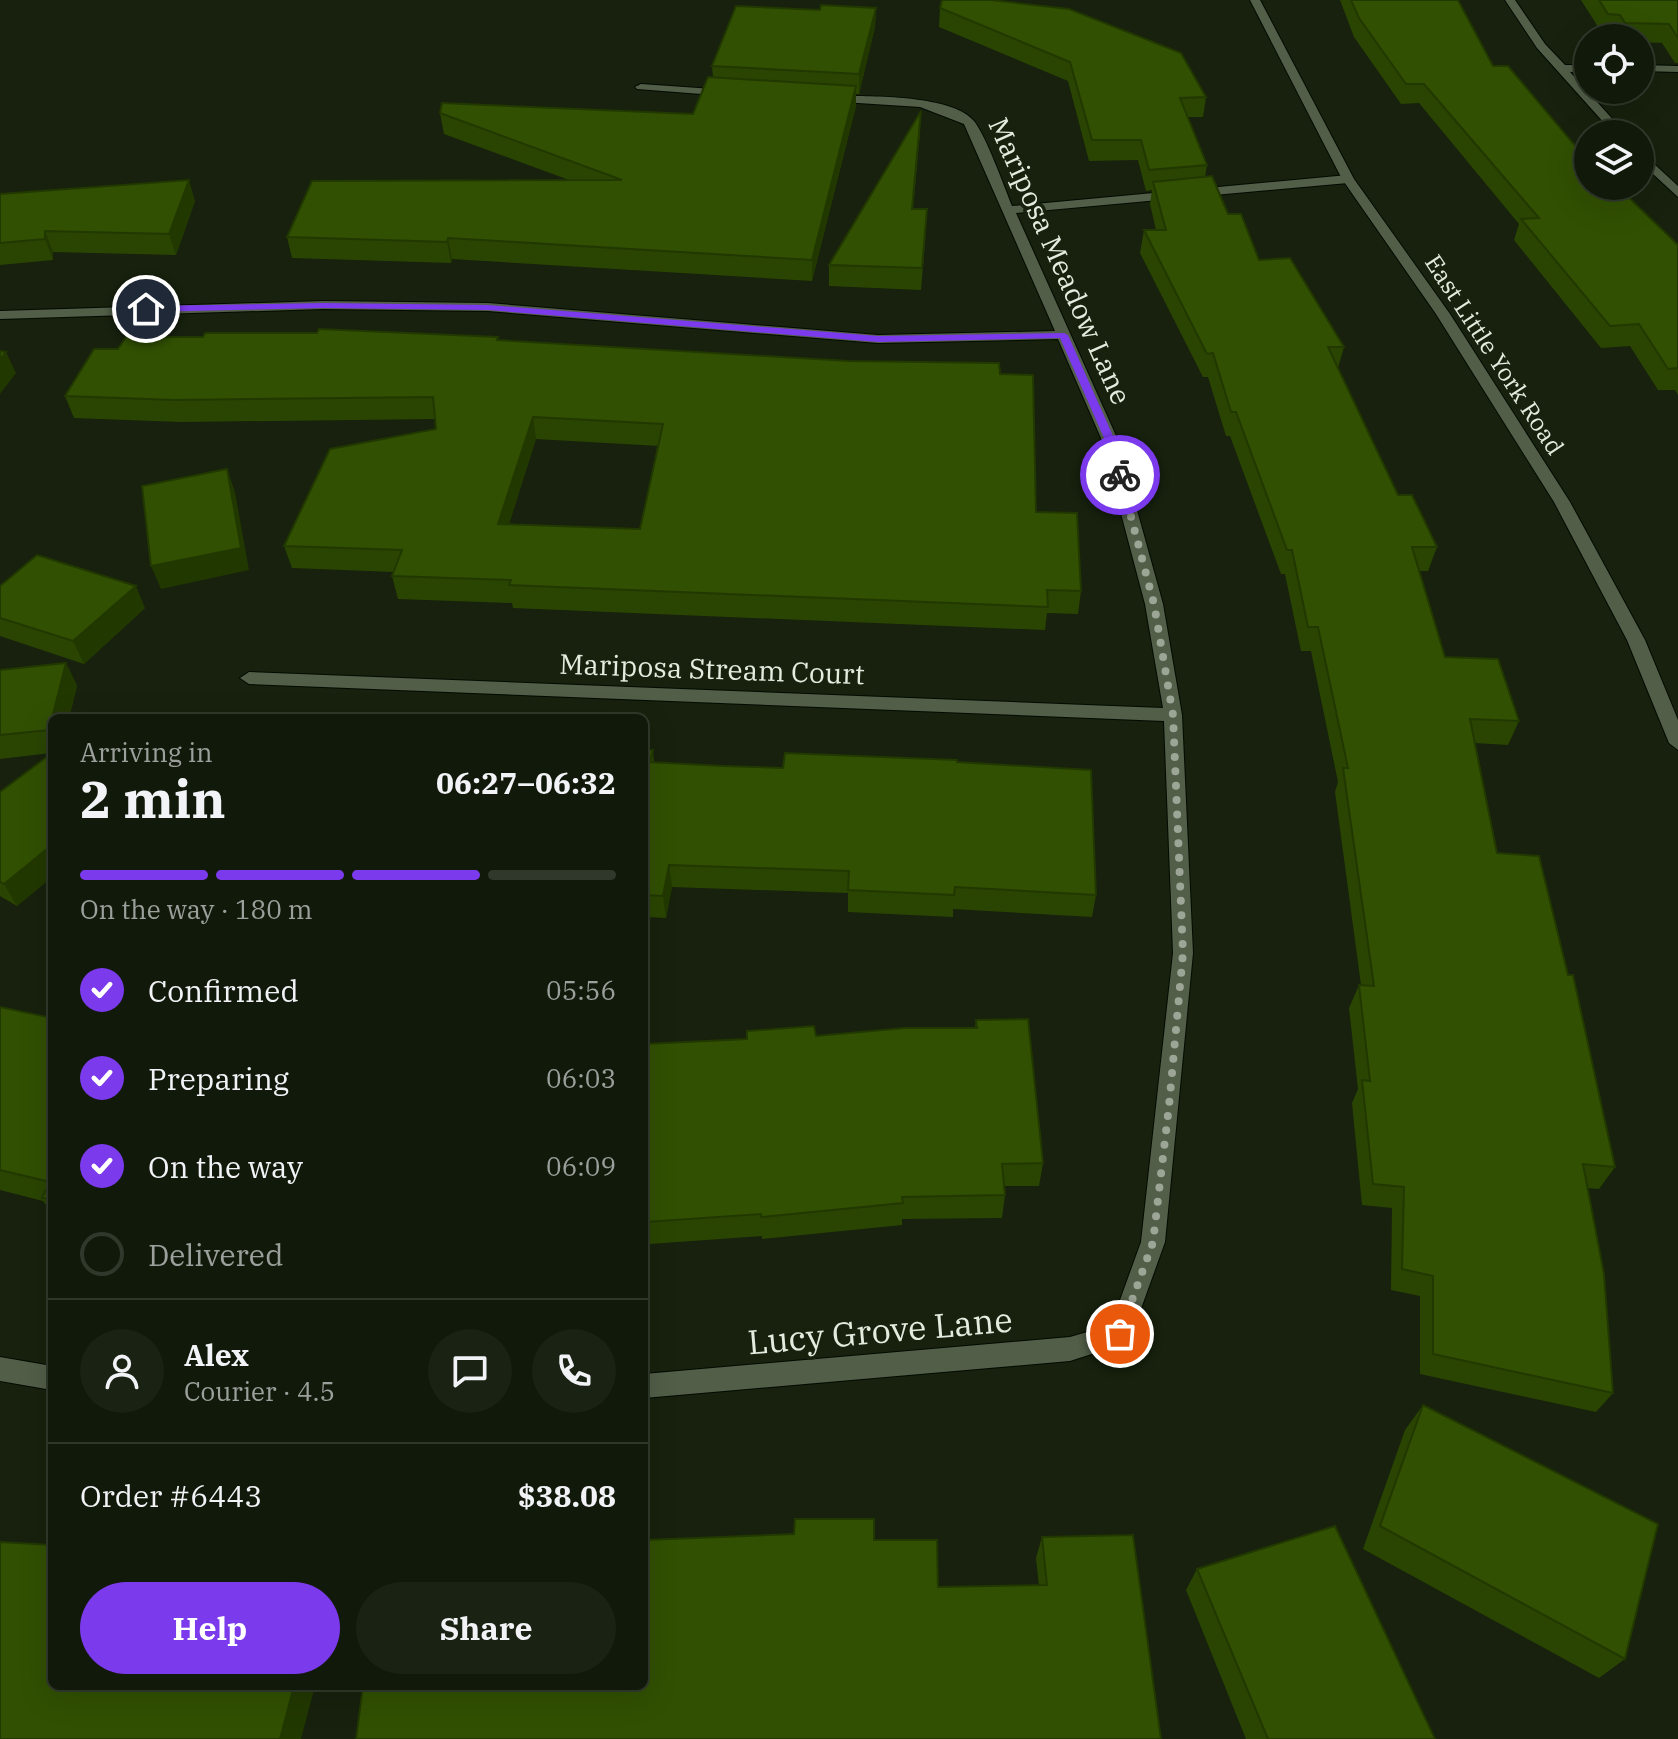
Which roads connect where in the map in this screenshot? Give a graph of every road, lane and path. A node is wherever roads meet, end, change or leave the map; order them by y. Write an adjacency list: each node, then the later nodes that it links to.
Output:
1 (1255, 0): 12 (street, East Little York Road)
2 (1510, 0): 5 (street)
3 (1574, 68): 5 (street)
4 (1654, 68): 6 (street)
5 (1560, 69): 10 (street)
6 (1678, 69)
7 (641, 87): 8 (street)
8 (738, 93)
9 (821, 98): 14 (street, Mariposa Meadow Lane)
10 (1607, 120)
11 (1654, 169): 13 (street)
12 (1348, 179): 14 (street); 19 (street, East Little York Road)
13 (1678, 193)
14 (1008, 210): 16 (street, Mariposa Meadow Lane)
15 (0, 315): 16 (street)
16 (1064, 335): 18 (street, Mariposa Meadow Lane)
17 (249, 678): 18 (street, Mariposa Stream Court)
18 (1173, 715): 20 (street, Mariposa Meadow Lane)
19 (1678, 743)
20 (1120, 1334): 23 (street, Lucy Grove Lane)
21 (0, 1369): 22 (street)
22 (48, 1377)
23 (648, 1386)

